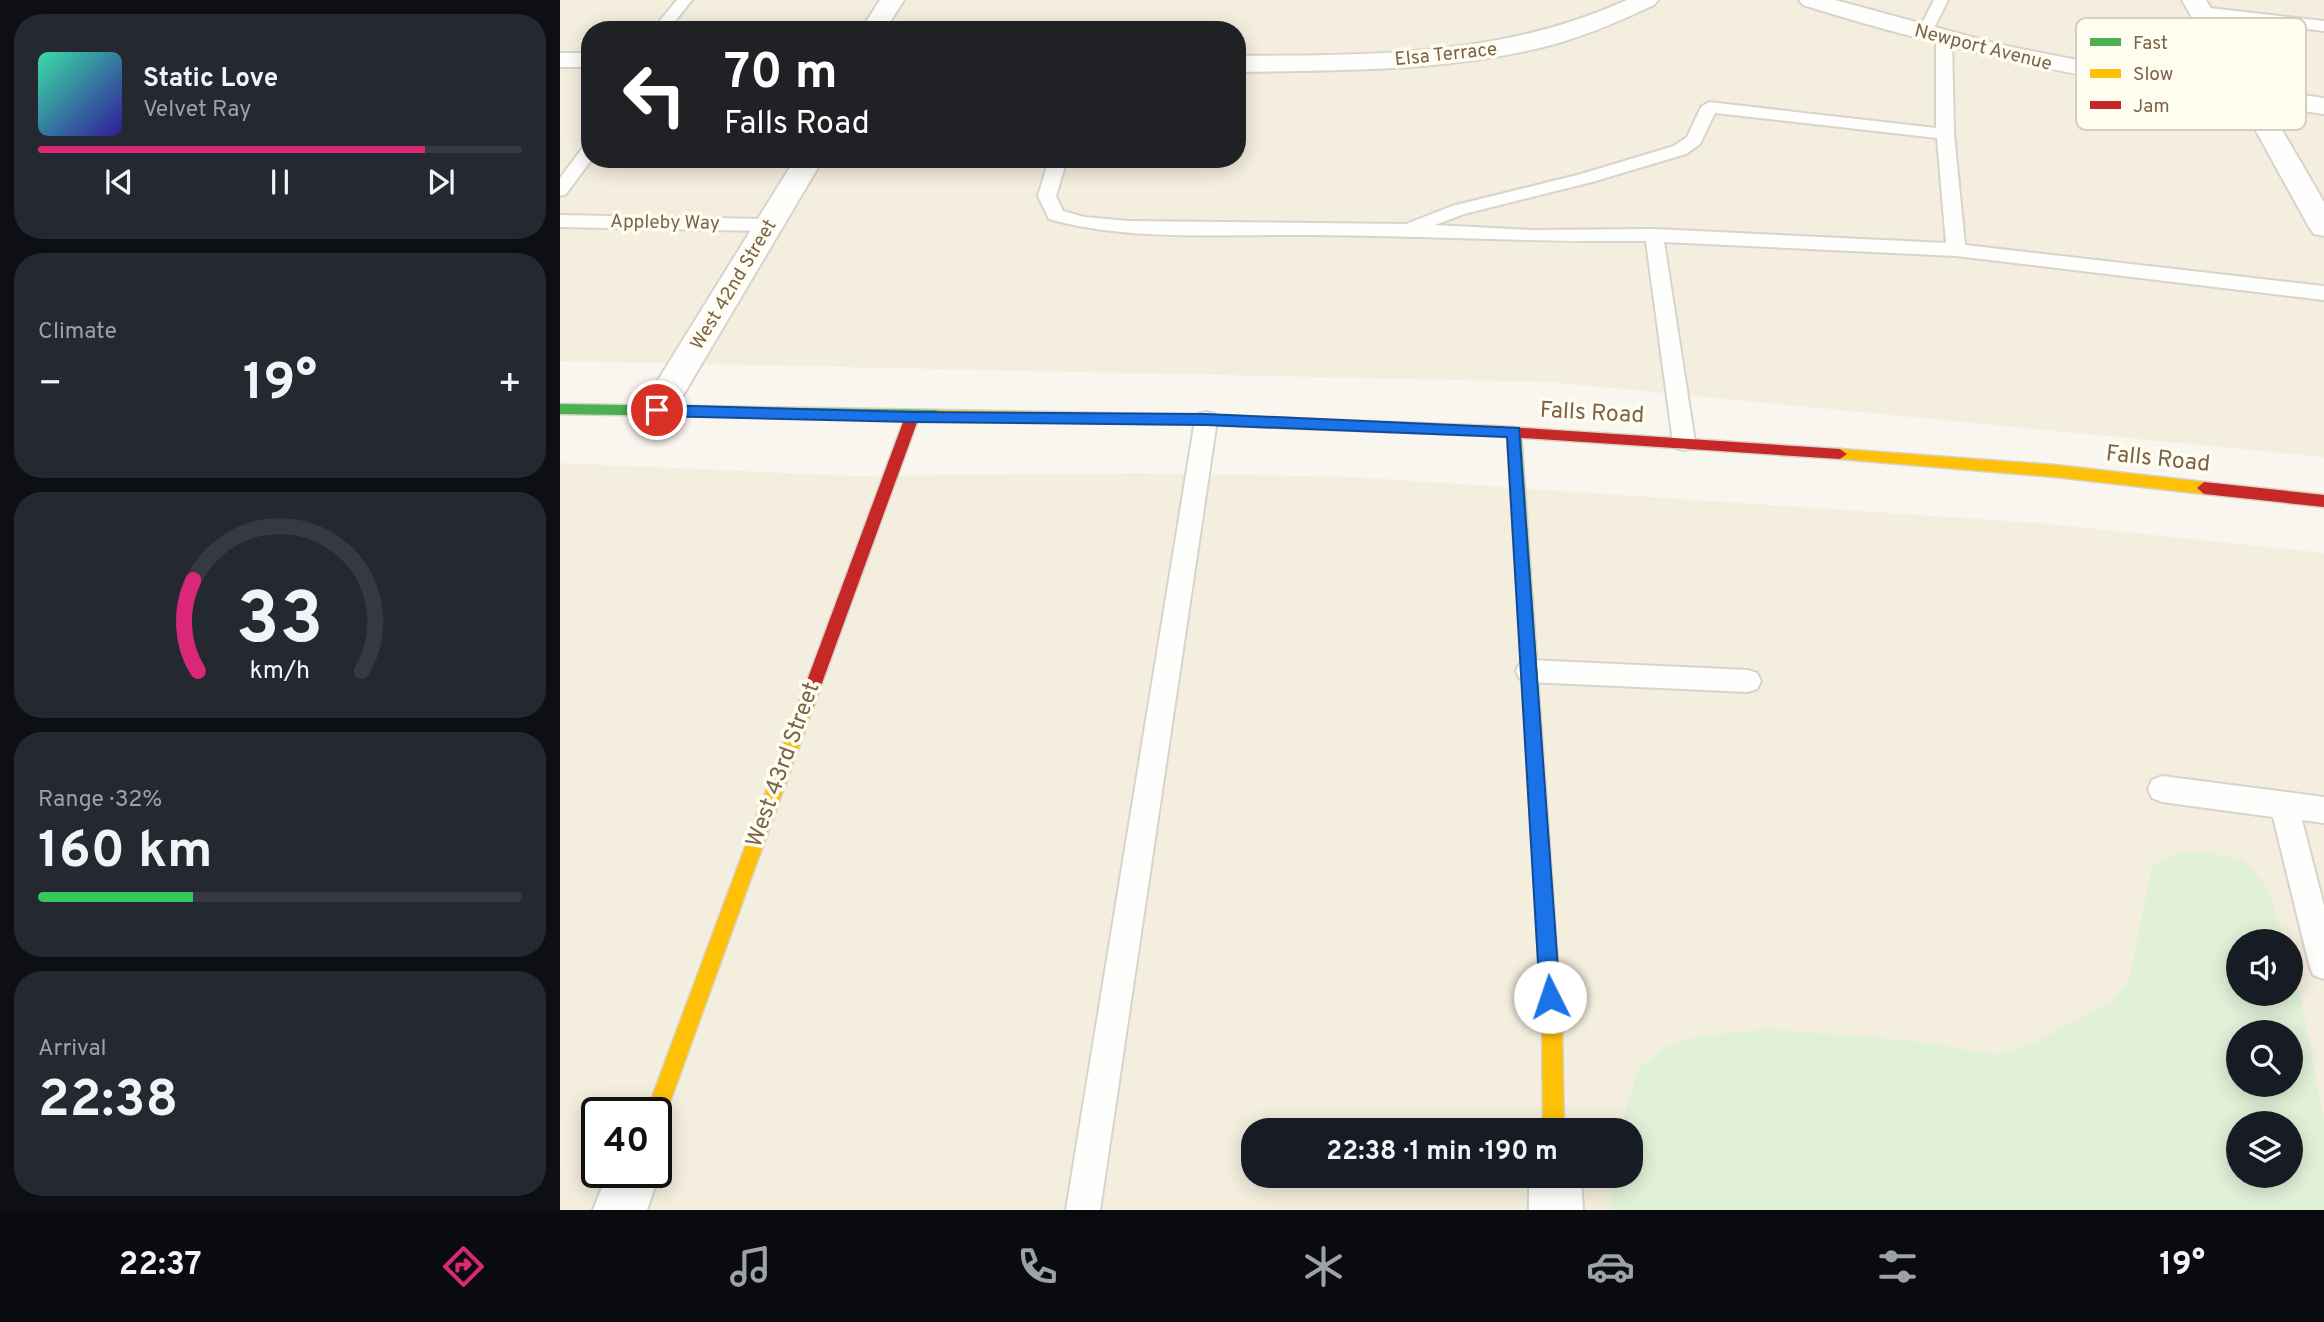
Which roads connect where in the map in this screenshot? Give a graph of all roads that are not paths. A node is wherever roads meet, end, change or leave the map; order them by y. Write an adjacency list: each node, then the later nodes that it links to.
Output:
1 (685, 0): 8 (lane)
2 (892, 0): 9 (street)
3 (1646, 0): 15 (street, Elsa Terrace)
4 (1811, 0): 12 (street, Newport Avenue)
5 (1941, 0): 12 (lane)
6 (2197, 6): 7 (lane)
7 (2273, 18)
8 (668, 21)
9 (879, 21)
10 (2306, 23): 11 (lane)
11 (2324, 26)
12 (1934, 38): 16 (street, Newport Avenue); 20 (lane)
13 (560, 60): 14 (street)
14 (581, 60)
15 (1246, 64)
16 (2076, 70)
17 (2306, 104): 18 (street, Newport Avenue)
18 (2324, 106)
19 (2271, 130): 25 (street)
20 (1945, 134): 29 (lane); 31 (lane)
21 (581, 162): 24 (lane)
22 (804, 168): 27 (street, West 42nd Street)
23 (1055, 168): 29 (lane)
24 (560, 190)
25 (2317, 205): 28 (street)
26 (560, 221): 27 (lane, Appleby Way)
27 (770, 225): 34 (street, West 42nd Street)
28 (2324, 227)
29 (1403, 230): 30 (lane)
30 (1654, 235): 31 (lane); 38 (lane)
31 (1956, 250): 32 (lane)
32 (2324, 293)
33 (560, 409): 34 (main road, Falls Road)
34 (657, 410): 35 (main road, Falls Road)
35 (912, 417): 36 (main road, Falls Road); 46 (main road, West 43rd Street)
36 (1206, 420): 37 (main road, Falls Road); 51 (lane)
37 (1514, 432): 38 (main road, Falls Road); 40 (main road)
38 (1684, 442): 39 (main road, Falls Road)
39 (2324, 501)
40 (1529, 671): 41 (lane); 47 (main road)
41 (1748, 681)
42 (2162, 789): 43 (lane)
43 (2284, 805): 44 (lane); 45 (lane)
44 (2324, 810)
45 (2324, 964)
46 (662, 1097)
47 (1554, 1118)
48 (628, 1188): 50 (street)
49 (1555, 1188): 52 (street)
50 (620, 1210)
51 (1083, 1210)
52 (1556, 1210)

